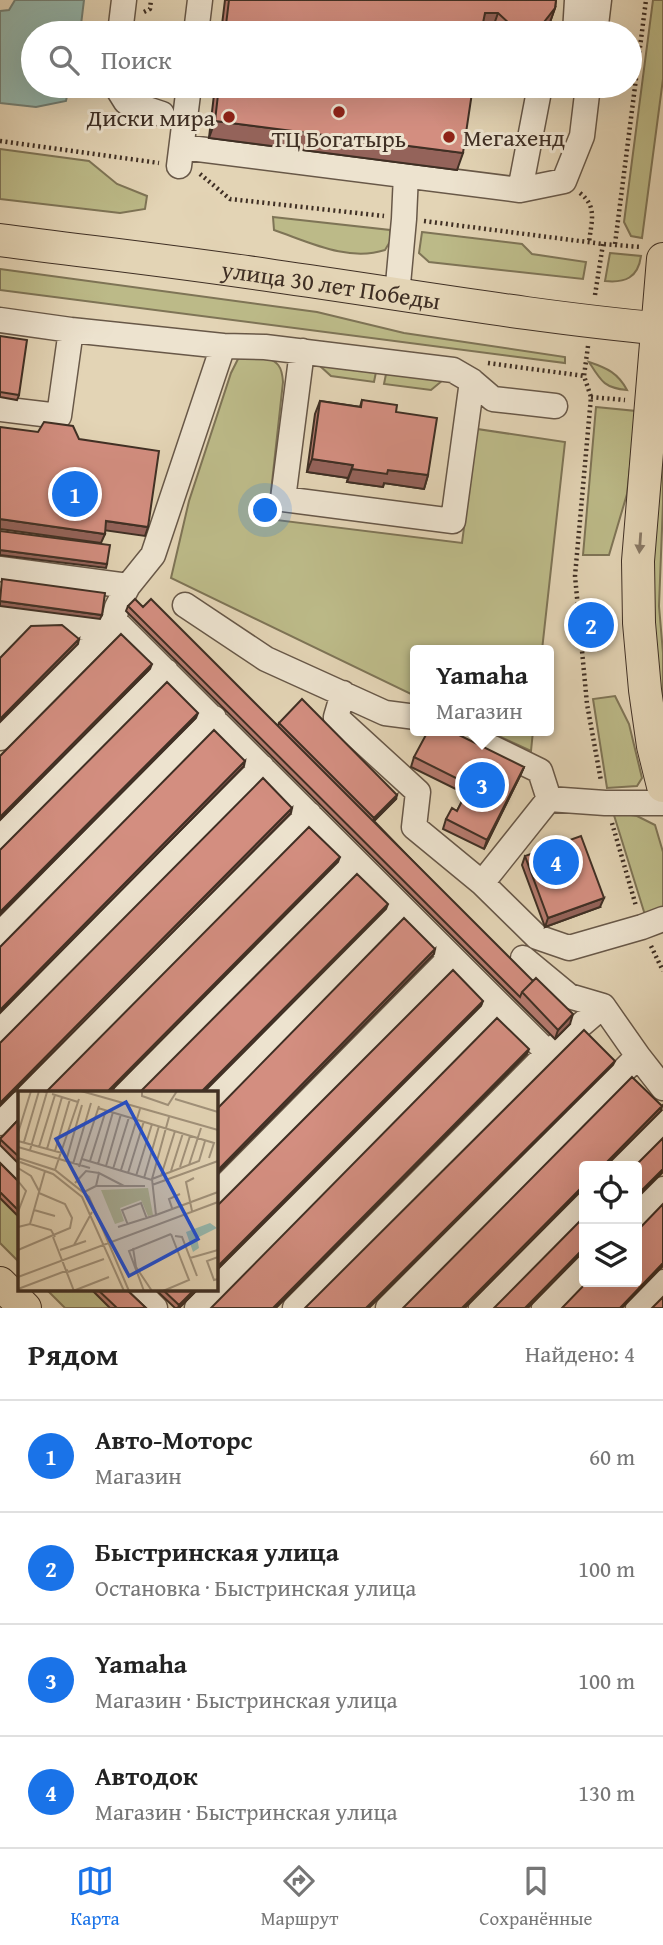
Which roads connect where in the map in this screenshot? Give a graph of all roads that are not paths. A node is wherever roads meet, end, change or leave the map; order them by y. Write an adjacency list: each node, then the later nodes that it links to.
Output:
1 (124, 0): 5 (lane)
2 (200, 0): 6 (lane)
3 (577, 0): 7 (lane)
4 (599, 0): 8 (lane)
5 (121, 21)
6 (197, 21)
7 (576, 21)
8 (596, 21)
9 (124, 98): 13 (lane)
10 (187, 98): 14 (lane)
11 (538, 98): 15 (lane)
12 (587, 98): 15 (lane)
13 (162, 114)
14 (406, 174): 15 (lane); 18 (lane)
15 (520, 190)
16 (0, 240): 18 (main road, улица 30 лет Победы)
17 (657, 253): 20 (main road)
18 (397, 295): 20 (main road, улица 30 лет Победы)
19 (0, 320): 21 (lane)
20 (660, 328): 41 (main road, one-way to 41)
21 (71, 330): 22 (lane); 26 (lane)
22 (223, 346): 23 (lane); 28 (lane)
23 (302, 351): 24 (lane); 24 (lane)
24 (472, 381): 25 (lane)
25 (555, 406)
26 (0, 409)
27 (0, 569): 28 (lane)
28 (128, 586): 32 (lane)
29 (185, 605): 35 (lane)
30 (0, 616): 31 (lane)
31 (26, 619): 32 (lane); 33 (lane)
32 (110, 626): 34 (lane); 39 (lane)
33 (0, 645)
34 (166, 671): 37 (lane); 45 (lane)
35 (343, 693): 36 (lane); 47 (lane)
36 (410, 716)
37 (214, 718): 40 (lane); 50 (lane)
38 (468, 736): 42 (lane)
39 (0, 738)
40 (262, 767): 44 (lane); 55 (lane)
41 (663, 786)
42 (549, 799): 43 (lane); 47 (lane)
43 (663, 803)
44 (309, 814): 46 (lane); 59 (lane)
45 (0, 838)
46 (355, 861): 48 (lane); 60 (lane)
47 (482, 883): 49 (lane)
48 (402, 908): 51 (lane); 61 (lane)
49 (653, 923)
50 (0, 934)
51 (451, 957): 53 (lane); 69 (lane)
52 (523, 958): 54 (lane)
53 (499, 1005): 56 (lane); 75 (lane)
54 (603, 1006): 56 (lane); 57 (lane)
55 (0, 1030)
56 (548, 1054): 81 (lane)
57 (638, 1056): 58 (lane); 82 (lane)
58 (663, 1088)
59 (32, 1091)
60 (128, 1091)
61 (217, 1096)
62 (18, 1105): 63 (lane)
63 (0, 1123)
64 (663, 1123): 66 (lane)
65 (0, 1156): 67 (lane)
66 (625, 1161)
67 (18, 1174)
68 (663, 1189): 71 (lane)
69 (217, 1194)
70 (579, 1208): 83 (lane)
71 (642, 1210)
72 (579, 1273): 84 (lane)
73 (663, 1282): 85 (lane)
74 (0, 1283): 78 (main road)
75 (217, 1288)
76 (137, 1290): 79 (lane)
77 (215, 1290): 80 (lane)
78 (25, 1308)
79 (155, 1308)
80 (197, 1308)
81 (295, 1308)
82 (388, 1308)
83 (481, 1308)
84 (544, 1308)
85 (638, 1308)

